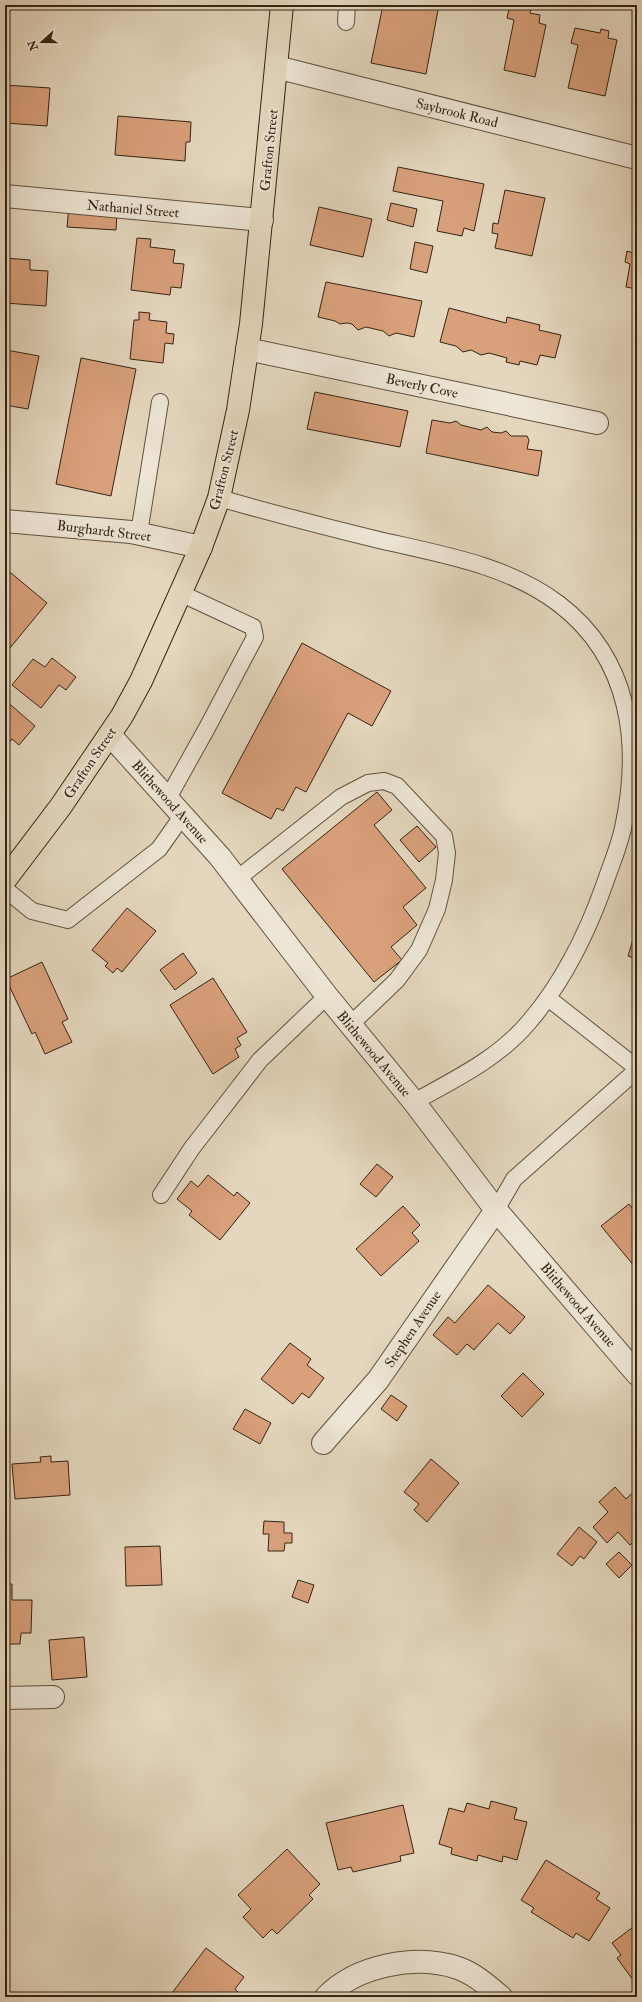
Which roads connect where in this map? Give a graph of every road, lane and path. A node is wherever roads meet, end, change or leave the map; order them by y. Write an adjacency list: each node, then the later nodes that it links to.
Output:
1 (282, 5): 4 (highway, Grafton Street)
2 (347, 5): 3 (lane)
3 (346, 22)
4 (276, 68): 5 (street, Saybrook Road); 7 (highway, Grafton Street)
5 (637, 158)
6 (5, 196): 7 (street, Nathaniel Street)
7 (262, 220): 8 (highway, Grafton Street)
8 (247, 349): 10 (street, Beverly Cove); 11 (highway, Grafton Street)
9 (160, 402): 13 (lane)
10 (597, 423)
11 (219, 498): 14 (highway, Grafton Street); 18 (lane)
12 (5, 521): 13 (street, Burghardt Street)
13 (139, 534): 14 (street, Burghardt Street)
14 (201, 547): 15 (highway, Grafton Street)
15 (180, 593): 16 (highway, Grafton Street); 17 (lane)
16 (110, 736): 17 (street, Blithewood Avenue); 21 (highway, Grafton Street)
17 (168, 798): 19 (street, Blithewood Avenue)
18 (632, 806): 24 (lane)
19 (183, 815): 20 (street, Blithewood Avenue); 22 (lane)
20 (237, 879): 23 (street, Blithewood Avenue); 25 (lane)
21 (5, 880)
22 (5, 889)
23 (327, 996): 25 (street, Blithewood Avenue); 28 (lane)
24 (548, 998): 26 (lane); 27 (lane)
25 (350, 1025): 27 (street, Blithewood Avenue)
26 (637, 1069): 29 (lane)
27 (414, 1102): 29 (street, Blithewood Avenue)
28 (161, 1195)
29 (496, 1210): 30 (street, Blithewood Avenue); 31 (street, Stephen Avenue)
30 (637, 1374)
31 (323, 1442)
32 (53, 1697): 33 (street)
33 (5, 1698)
34 (326, 1997): 35 (street)
35 (502, 1997)

